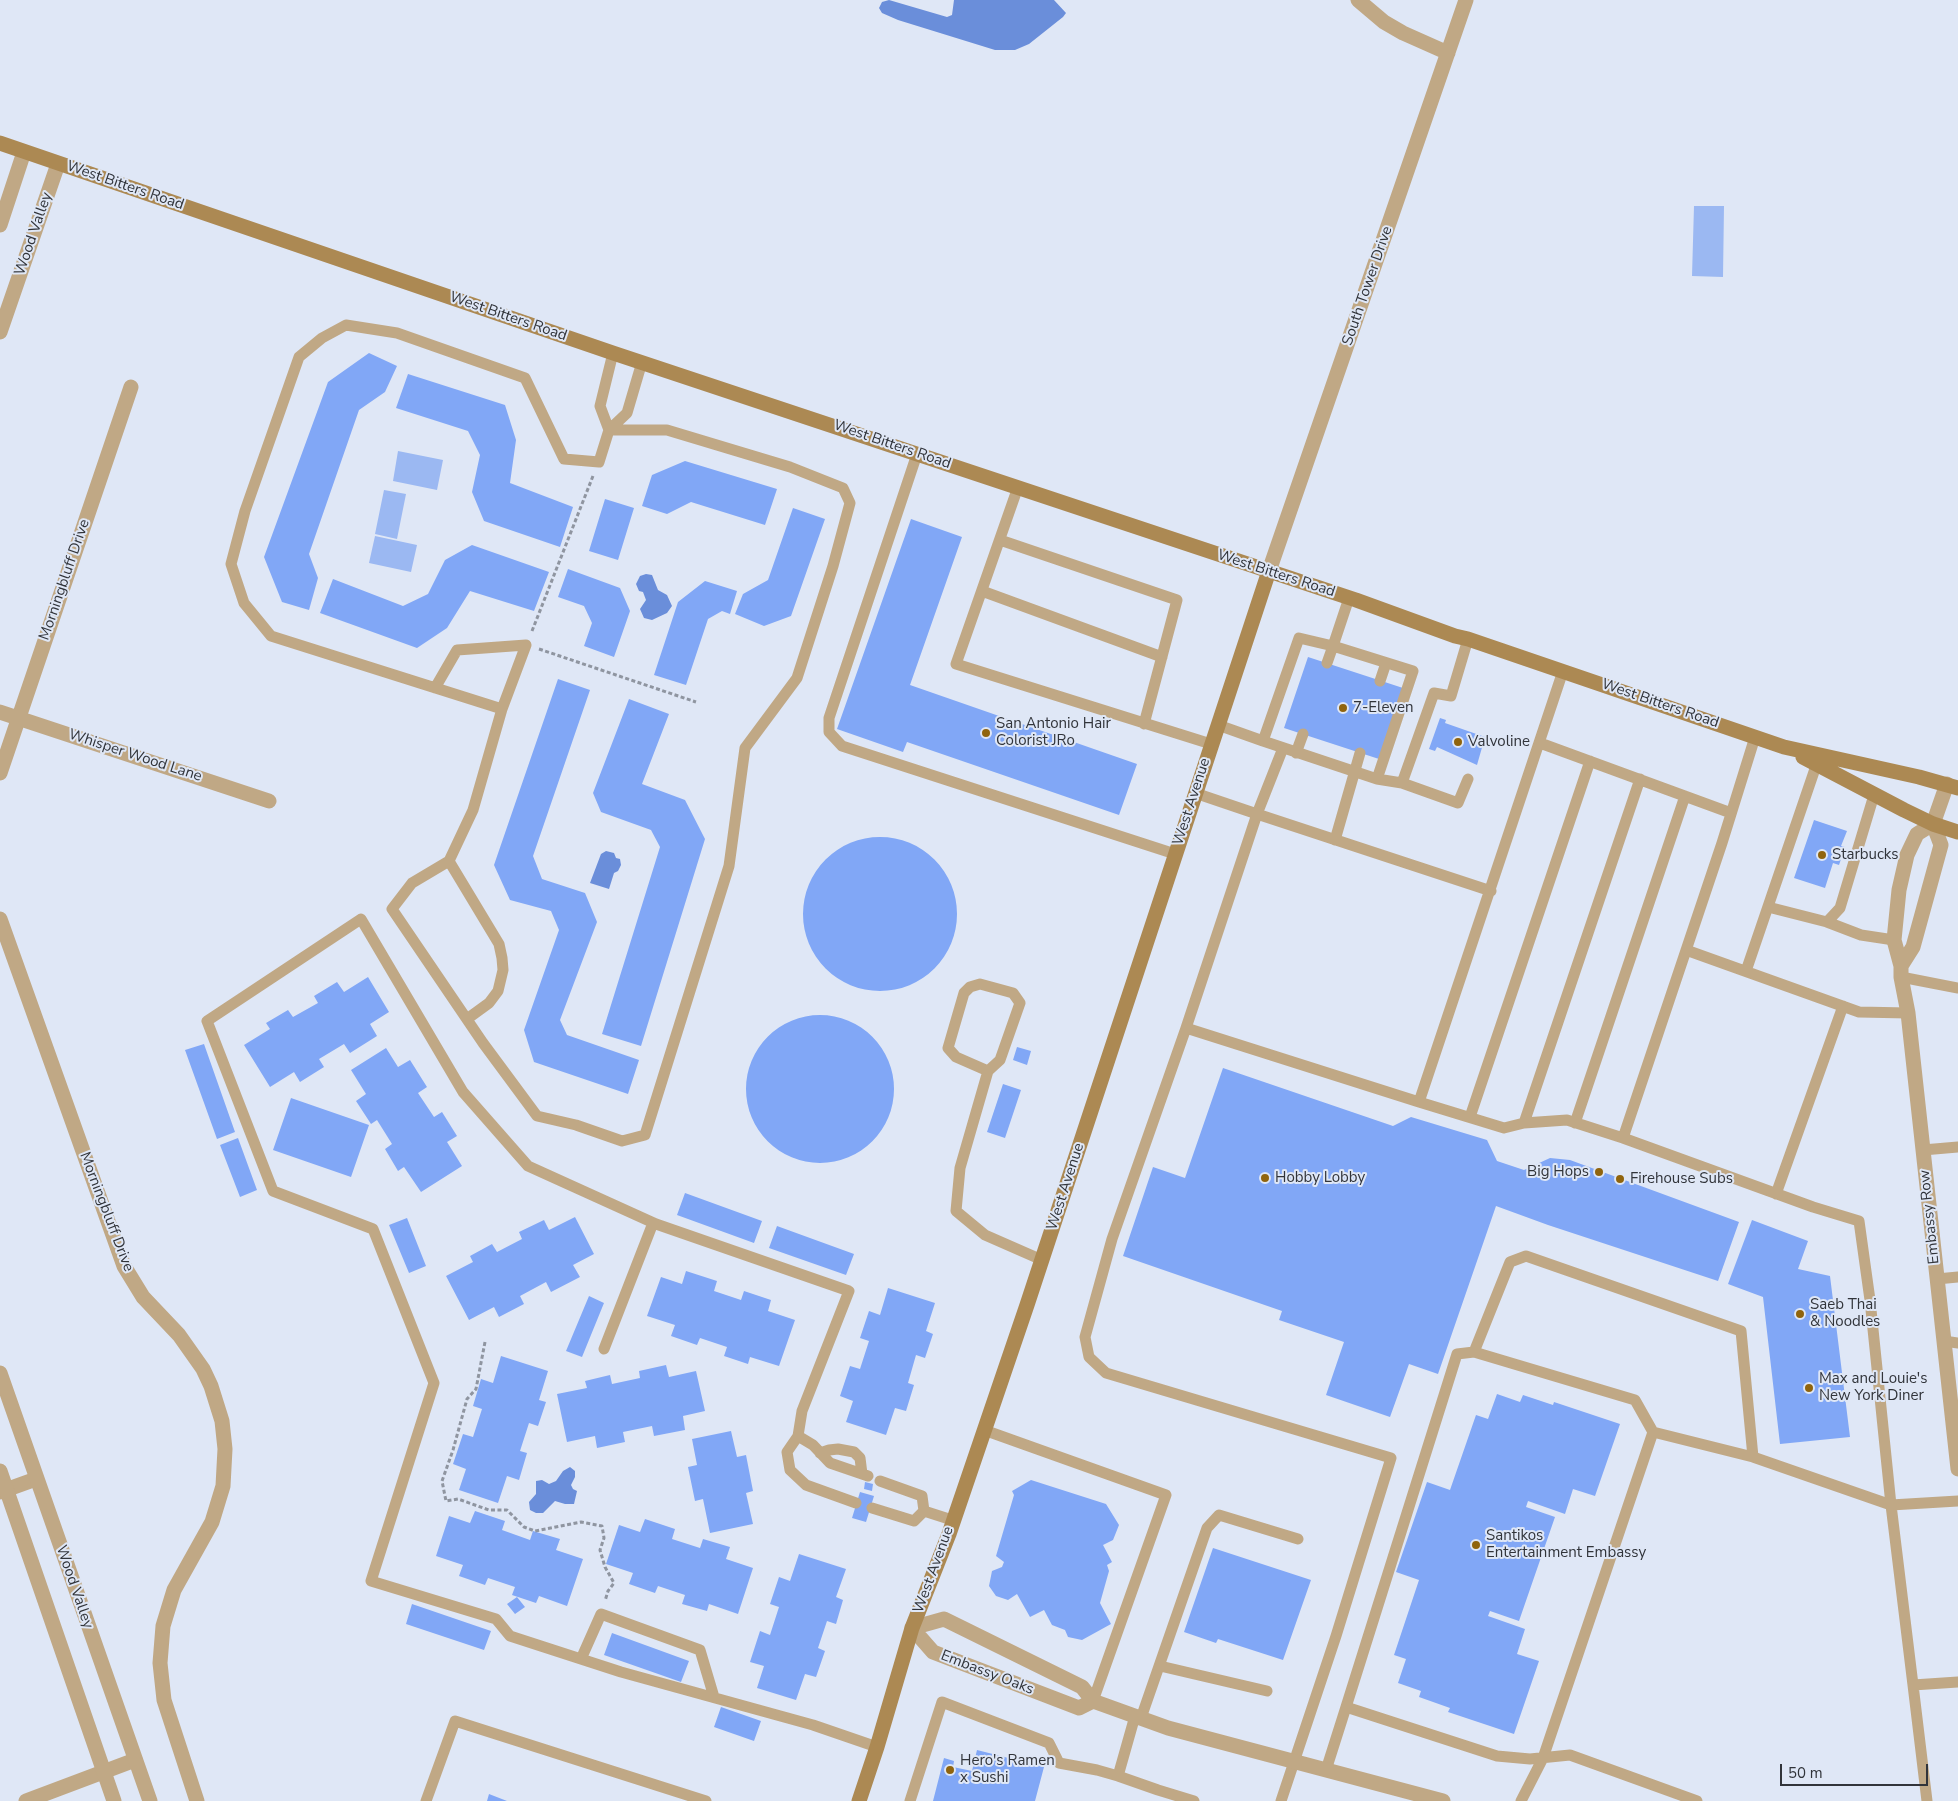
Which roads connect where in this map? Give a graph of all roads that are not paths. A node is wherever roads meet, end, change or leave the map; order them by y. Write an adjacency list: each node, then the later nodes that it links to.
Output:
1 (1358, 0): 3 (street)
2 (1466, 0): 3 (street, South Tower Drive)
3 (1448, 53): 16 (street, South Tower Drive)
4 (0, 143): 5 (main road, West Bitters Road)
5 (24, 152): 6 (main road, West Bitters Road); 7 (street)
6 (58, 164): 8 (street, Wood Valley); 9 (main road, West Bitters Road)
7 (0, 226)
8 (0, 332)
9 (613, 353): 10 (main road, West Bitters Road); 12 (lane)
10 (642, 362): 12 (lane); 13 (main road, West Bitters Road)
11 (131, 387): 29 (street, Morningbluff Drive)
12 (609, 430): 26 (lane); 71 (lane)
13 (917, 454): 14 (main road, West Bitters Road); 58 (lane)
14 (1018, 488): 15 (lane); 16 (main road, West Bitters Road)
15 (1000, 540): 17 (lane); 21 (lane)
16 (1269, 571): 18 (main road, West Bitters Road); 31 (main road, West Avenue)
17 (982, 591): 21 (lane); 30 (lane)
18 (1349, 598): 19 (main road, West Bitters Road); 20 (lane)
19 (1468, 639): 24 (main road, West Bitters Road); 47 (lane)
20 (1333, 646): 22 (lane); 23 (lane); 34 (lane)
21 (1162, 658): 30 (lane)
22 (1326, 663)
23 (1386, 663): 25 (lane); 44 (lane)
24 (1564, 671): 33 (main road, West Bitters Road); 35 (lane)
25 (1380, 681)
26 (435, 688): 27 (lane); 27 (lane)
27 (502, 709): 59 (lane)
28 (0, 712): 29 (street, Whisper Wood Lane)
29 (18, 718): 42 (street, Morningbluff Drive); 52 (street, Whisper Wood Lane)
30 (1144, 724): 36 (lane)
31 (1218, 725): 34 (lane); 36 (main road, West Avenue)
32 (1303, 734): 38 (lane)
33 (1755, 737): 40 (main road, West Bitters Road); 53 (lane)
34 (1263, 741): 37 (lane)
35 (1540, 743): 41 (lane); 60 (lane)
36 (1211, 744): 49 (main road, West Avenue)
37 (1282, 748): 38 (lane); 54 (lane)
38 (1296, 752): 43 (lane)
39 (1360, 753): 43 (lane)
40 (1818, 760): 48 (main road, West Bitters Road); 50 (main road, West Bitters Road); 61 (lane)
41 (1590, 761): 46 (lane); 75 (lane)
42 (0, 773)
43 (1355, 773): 44 (lane); 57 (lane)
44 (1376, 779): 47 (lane)
45 (1468, 779): 47 (lane)
46 (1640, 779): 51 (lane); 76 (lane)
47 (1402, 783)
48 (1952, 786): 55 (street)
49 (1195, 793): 54 (lane); 58 (main road, West Avenue)
50 (1874, 795): 55 (main road, West Bitters Road); 63 (lane)
51 (1685, 796): 53 (lane); 77 (lane)
52 (269, 801)
53 (1732, 813): 65 (lane)
54 (1257, 814): 57 (lane); 72 (lane)
55 (1933, 824): 56 (main road, West Bitters Road); 64 (street, Embassy Row); 67 (street)
56 (1958, 832)
57 (1335, 840): 60 (lane)
58 (1175, 854): 83 (main road, West Avenue)
59 (449, 862): 71 (lane); 71 (lane)
60 (1491, 891): 74 (lane)
61 (1768, 907): 63 (lane); 66 (lane)
62 (0, 919): 128 (street, Morningbluff Drive)
63 (1827, 922): 64 (lane)
64 (1894, 940): 67 (street, Embassy Row)
65 (1686, 950): 66 (lane); 78 (lane)
66 (1746, 971): 69 (lane)
67 (1901, 971): 68 (lane); 70 (street, Embassy Row)
68 (1958, 988)
69 (1843, 1006): 70 (lane); 81 (lane)
70 (1908, 1013): 80 (street, Embassy Row)
71 (467, 1020)
72 (1186, 1028): 74 (lane); 121 (lane)
73 (988, 1071): 73 (lane); 83 (lane)
74 (1418, 1102): 75 (lane)
75 (1470, 1117): 76 (lane)
76 (1524, 1122): 77 (lane)
77 (1575, 1123): 78 (lane)
78 (1623, 1138): 81 (lane)
79 (1958, 1147): 80 (lane)
80 (1923, 1150): 85 (street, Embassy Row)
81 (1776, 1194): 103 (lane)
82 (653, 1223): 87 (lane); 93 (lane); 109 (lane)
83 (1042, 1260): 90 (main road, West Avenue)
84 (1958, 1277): 85 (lane)
85 (1937, 1279): 86 (street, Embassy Row)
86 (1951, 1342): 91 (street, Embassy Row)
87 (604, 1349)
88 (1474, 1352): 92 (lane); 95 (lane); 116 (lane)
89 (0, 1373): 98 (street, Wood Valley)
90 (984, 1430): 106 (main road, West Avenue); 115 (lane)
91 (1956, 1431): 96 (street, Embassy Row)
92 (1653, 1432): 95 (lane); 119 (lane)
93 (798, 1436): 94 (lane); 102 (lane)
94 (820, 1453): 94 (lane)
95 (1753, 1457): 103 (lane)
96 (1958, 1469)
97 (0, 1471): 100 (street)
98 (36, 1479): 100 (street); 120 (street, Wood Valley)
99 (880, 1481): 105 (lane)
100 (3, 1490): 123 (street)
101 (1958, 1501): 103 (lane)
102 (856, 1503)
103 (1891, 1505): 112 (lane)
104 (872, 1508): 105 (lane)
105 (924, 1511): 106 (lane)
106 (952, 1520): 108 (main road, West Avenue)
107 (1298, 1540): 110 (lane)
108 (912, 1628): 115 (street, Embassy Oaks); 115 (street, Embassy Oaks); 118 (main road, West Avenue)
109 (582, 1659): 114 (lane); 114 (lane)
110 (1160, 1666): 113 (lane); 117 (lane)
111 (1958, 1682): 112 (lane)
112 (1913, 1685): 138 (lane)
113 (1267, 1691)
114 (714, 1697): 118 (lane)
115 (1093, 1701): 117 (street, Embassy Oaks)
116 (1346, 1706): 119 (lane); 122 (lane)
117 (1138, 1717): 121 (street, Embassy Oaks); 124 (lane)
118 (877, 1747): 131 (main road, West Avenue)
119 (1543, 1758): 136 (lane); 137 (lane)
120 (135, 1760): 123 (street); 127 (street, Wood Valley)
121 (1293, 1761): 122 (street, Embassy Oaks); 134 (lane)
122 (1326, 1770): 135 (street, Embassy Oaks)
123 (103, 1772): 125 (street); 126 (street)
124 (1118, 1776): 132 (lane); 133 (lane)
125 (26, 1801)
126 (114, 1801)
127 (150, 1801)
128 (197, 1801)
129 (426, 1801): 130 (lane)
130 (706, 1801)
131 (859, 1801)
132 (910, 1801)
133 (1194, 1801)
134 (1281, 1801)
135 (1443, 1801)
136 (1521, 1801)
137 (1697, 1801)
138 (1927, 1801)

